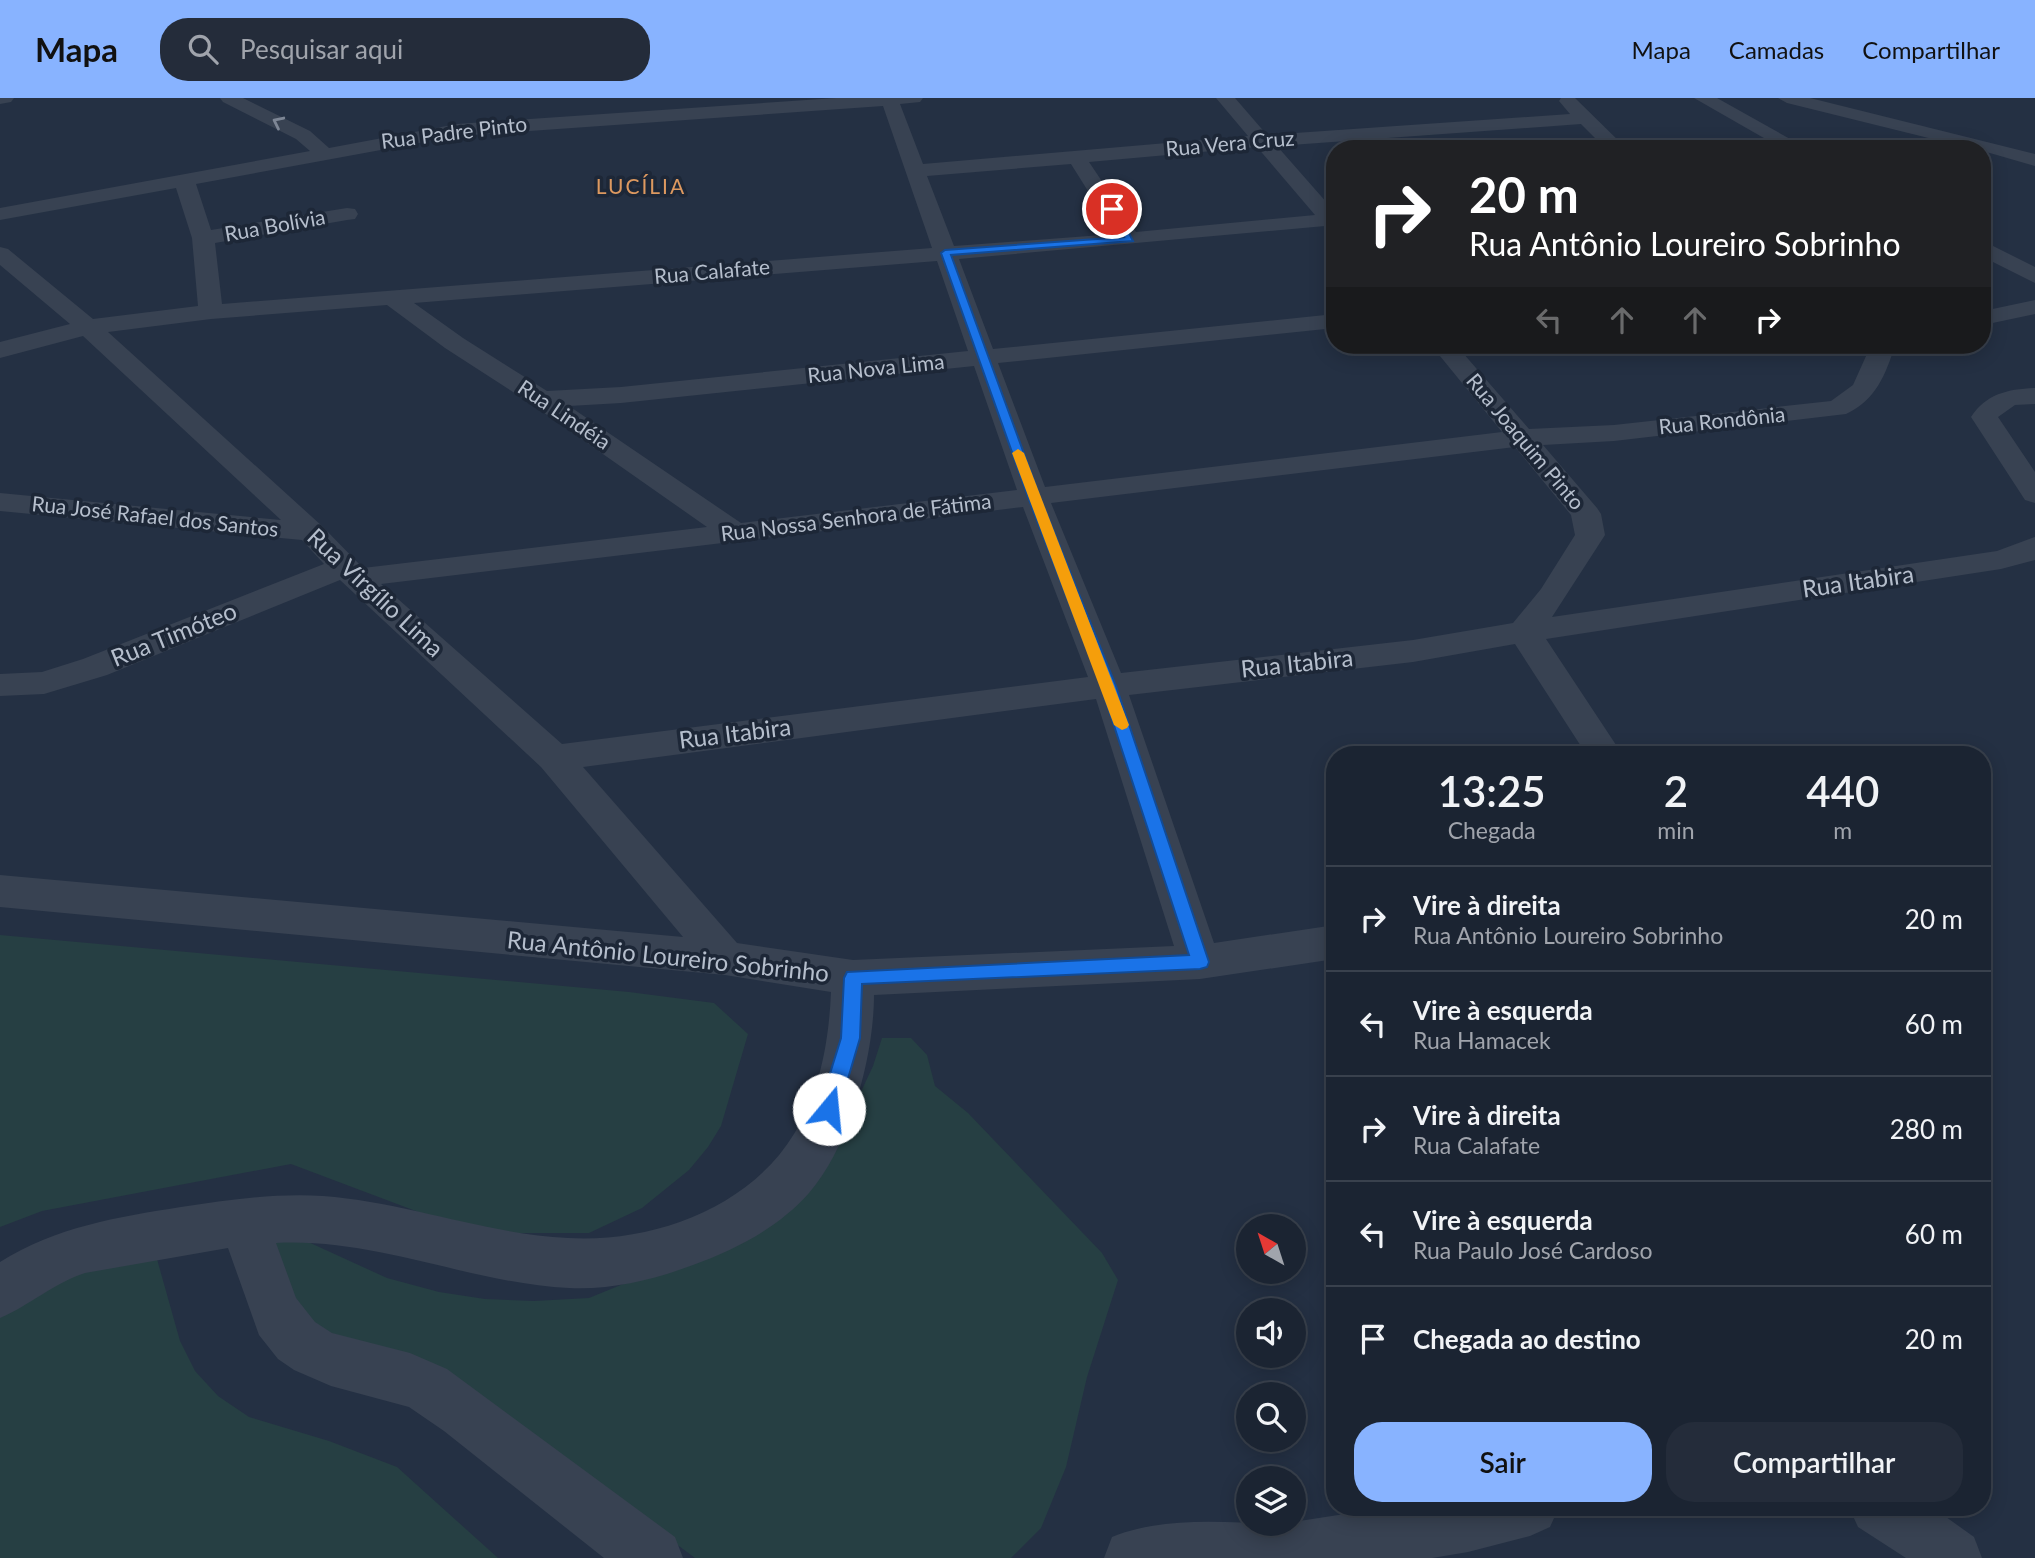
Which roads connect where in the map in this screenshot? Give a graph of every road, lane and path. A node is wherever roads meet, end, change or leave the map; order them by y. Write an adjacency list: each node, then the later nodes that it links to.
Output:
1 (229, 98): 13 (street, one-way to 1)
2 (898, 98): 13 (street, Rua Padre Pinto); 16 (street)
3 (1225, 98): 11 (street)
4 (1703, 98): 9 (street)
5 (1787, 98): 10 (street)
6 (1565, 100): 7 (street)
7 (1589, 109): 8 (street); 11 (street, Rua Vera Cruz)
8 (1611, 140)
9 (1780, 140)
10 (1965, 140)
11 (1263, 141): 14 (street, Rua Vera Cruz); 18 (street)
12 (1991, 146): 15 (street)
13 (324, 153): 17 (street, Rua Padre Pinto)
14 (1077, 158): 16 (street, Rua Vera Cruz); 23 (street)
15 (2035, 160)
16 (915, 170): 25 (street)
17 (184, 180): 19 (street, Rua Padre Pinto); 22 (street)
18 (1326, 212)
19 (0, 214)
20 (347, 214): 22 (street, Rua Bolívia)
21 (1326, 222): 23 (street, Rua Calafate)
22 (203, 238): 30 (street)
23 (1130, 239): 25 (street, Rua Calafate)
24 (1991, 252): 27 (street)
25 (945, 253): 28 (street, Rua Calafate); 37 (street)
26 (0, 254): 33 (street, Rua Virgílio Lima)
27 (2035, 276)
28 (392, 298): 30 (street, Rua Calafate); 39 (street, Rua Lindéia)
29 (2035, 307): 31 (street)
30 (211, 312): 33 (street, Rua Calafate)
31 (1991, 316)
32 (1326, 322): 37 (street, Rua Nova Lima)
33 (88, 327): 34 (street, Rua Calafate); 44 (street, Rua Virgílio Lima)
34 (0, 350)
35 (1451, 354): 40 (street, Rua Joaquim Pinto)
36 (1879, 354): 40 (street, Rua Rondônia)
37 (983, 358): 39 (street, Rua Nova Lima); 42 (street)
38 (2035, 396): 41 (street)
39 (542, 399): 45 (street, Rua Lindéia)
40 (1523, 438): 42 (street, Rua Nossa Senhora de Fátima); 48 (street, Rua Joaquim Pinto)
41 (2035, 494)
42 (1034, 497): 45 (street, Rua Nossa Senhora de Fátima); 50 (street)
43 (0, 502): 44 (street, Rua José Rafael dos Santos)
44 (311, 532): 47 (street, Rua Virgílio Lima)
45 (735, 532): 47 (street, Rua Nossa Senhora de Fátima)
46 (2035, 546): 48 (street, Rua Itabira)
47 (350, 572): 49 (street, Rua Timóteo); 52 (street, Rua Virgílio Lima)
48 (1524, 632): 50 (street, Rua Itabira); 51 (street)
49 (0, 685)
50 (1109, 686): 52 (street, Rua Itabira); 56 (street)
51 (1599, 746)
52 (554, 758): 55 (street, Rua Virgílio Lima)
53 (0, 891): 55 (street, Rua Antônio Loureiro Sobrinho)
54 (1326, 943): 56 (street, Rua Antônio Loureiro Sobrinho)
55 (725, 958): 57 (street, Rua Antônio Loureiro Sobrinho)
56 (1200, 962): 57 (street, Rua Antônio Loureiro Sobrinho)
57 (853, 978): 58 (street)
58 (244, 1221): 59 (street); 62 (street)
59 (0, 1292)
60 (1495, 1516): 63 (street)
61 (1892, 1516): 64 (street)
62 (654, 1558)
63 (1133, 1558)
64 (1953, 1558)

